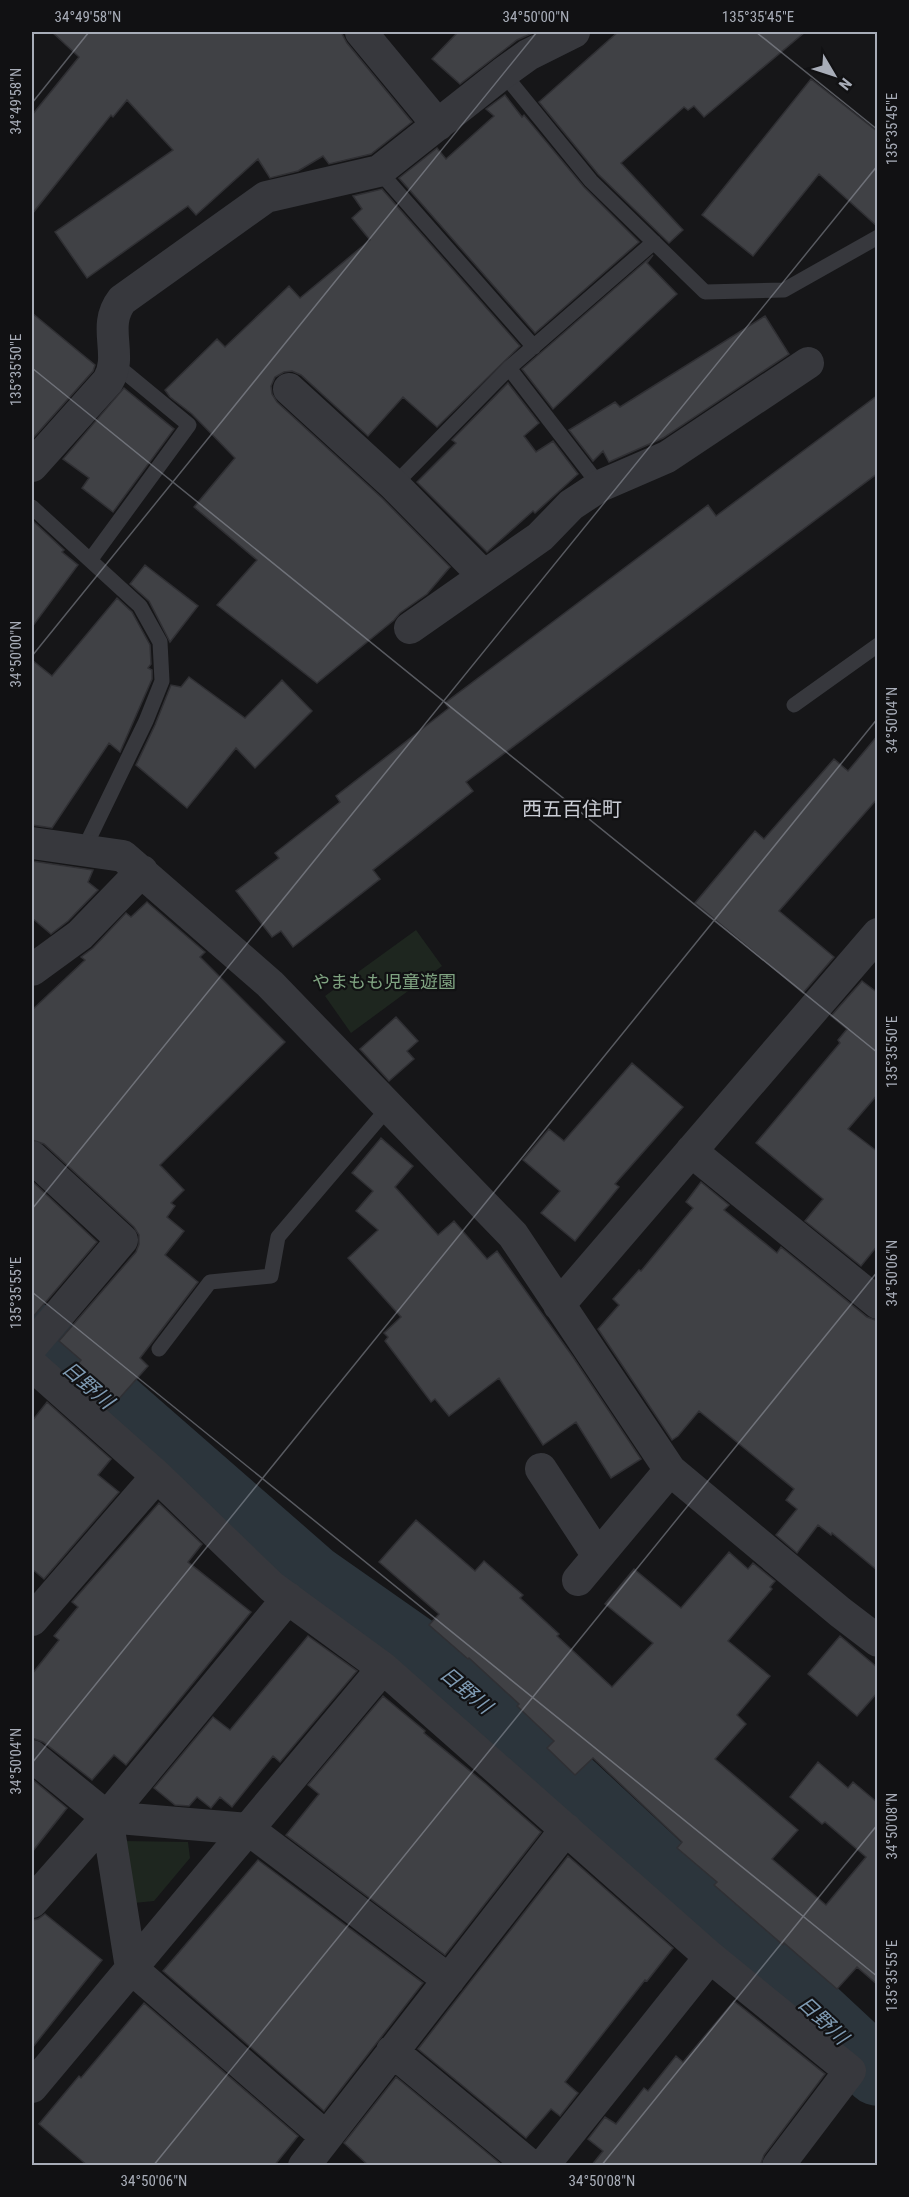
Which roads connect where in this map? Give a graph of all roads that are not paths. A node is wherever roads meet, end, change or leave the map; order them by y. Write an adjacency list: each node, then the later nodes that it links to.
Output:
1 (361, 32): 4 (street)
2 (574, 32): 3 (street)
3 (503, 73): 4 (street); 7 (lane)
4 (438, 125): 5 (street)
5 (379, 171): 8 (lane); 10 (street)
6 (878, 237): 7 (lane)
7 (654, 242): 8 (lane)
8 (534, 347): 11 (lane)
9 (808, 363): 15 (street)
10 (114, 367): 13 (street); 17 (lane)
11 (509, 368): 14 (lane); 15 (lane)
12 (289, 389): 14 (street)
13 (32, 466)
14 (394, 484): 18 (street)
15 (600, 486): 18 (street)
16 (32, 507): 17 (lane)
17 (91, 559): 23 (lane)
18 (483, 575): 19 (street)
19 (410, 628)
20 (878, 645): 21 (lane)
21 (794, 705)
22 (32, 843): 23 (street)
23 (84, 849): 24 (street)
24 (142, 872): 26 (street); 27 (street)
25 (878, 934): 28 (street)
26 (32, 970)
27 (388, 1108): 31 (street); 33 (lane)
28 (691, 1151): 30 (street); 31 (street)
29 (32, 1158): 32 (street)
30 (872, 1287)
31 (559, 1305): 36 (street)
32 (40, 1336)
33 (159, 1349)
34 (32, 1365): 37 (street)
35 (541, 1469): 38 (street)
36 (670, 1470): 38 (street); 42 (street)
37 (157, 1476): 40 (street); 41 (street)
38 (598, 1556): 39 (street)
39 (578, 1580)
40 (288, 1598): 43 (street); 45 (street)
41 (32, 1620)
42 (878, 1641)
43 (383, 1668): 46 (street); 47 (street)
44 (32, 1756): 45 (street)
45 (107, 1816): 46 (street); 48 (street); 50 (street)
46 (248, 1829): 50 (street); 51 (street)
47 (566, 1829): 49 (street); 51 (street)
48 (32, 1902)
49 (711, 1957): 57 (street); 58 (street)
50 (131, 1968): 53 (street); 54 (street)
51 (449, 1980): 52 (street)
52 (392, 2051): 54 (street); 56 (street)
53 (32, 2087)
54 (326, 2137): 55 (street)
55 (304, 2166)
56 (531, 2166)
57 (543, 2166)
58 (778, 2166)

